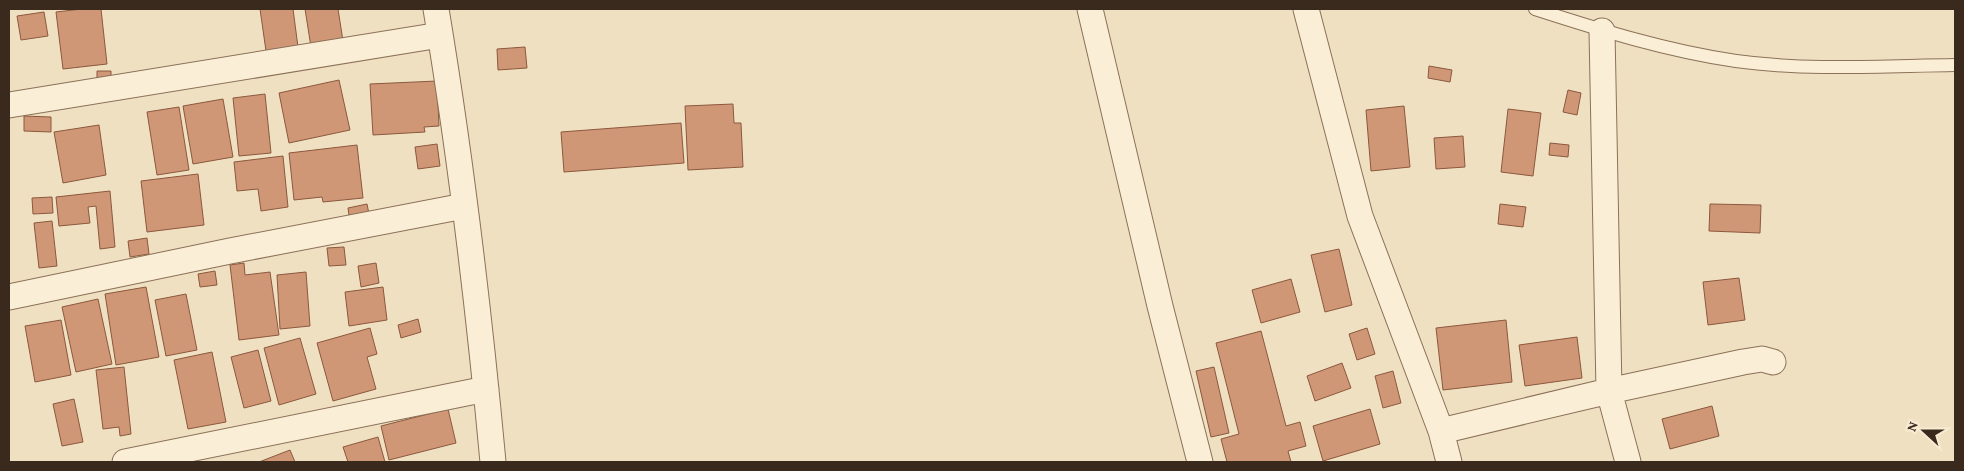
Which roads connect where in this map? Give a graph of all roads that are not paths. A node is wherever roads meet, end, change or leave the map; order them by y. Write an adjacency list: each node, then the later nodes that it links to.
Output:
1 (436, 9): 6 (street)
2 (1090, 9): 17 (street)
3 (1306, 9): 14 (street)
4 (1535, 9): 5 (lane)
5 (1602, 31): 7 (lane); 13 (street)
6 (440, 35): 8 (street); 9 (street)
7 (1955, 65)
8 (9, 105)
9 (464, 206): 10 (street); 12 (street)
10 (9, 297)
11 (1773, 362): 13 (street)
12 (486, 390): 15 (street); 16 (street)
13 (1609, 391): 14 (street); 19 (street)
14 (1441, 431): 18 (street)
15 (125, 462)
16 (493, 462)
17 (1200, 462)
18 (1449, 462)
19 (1628, 462)

